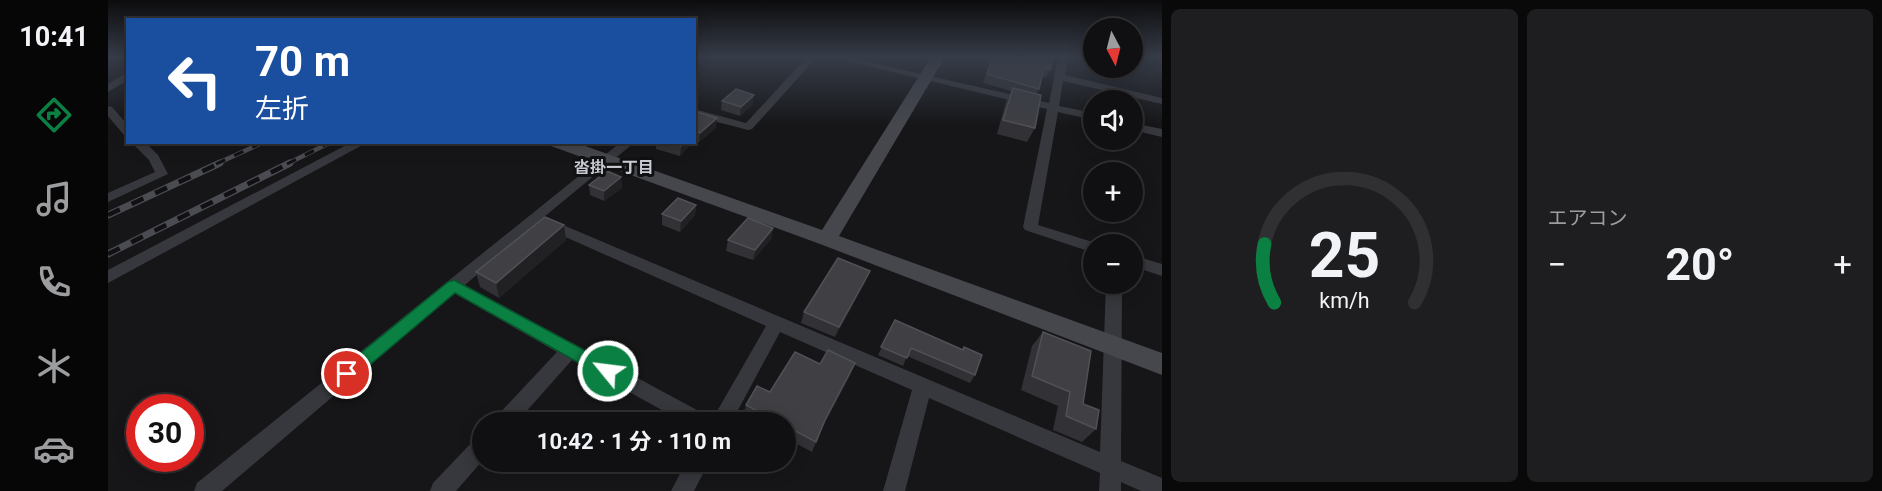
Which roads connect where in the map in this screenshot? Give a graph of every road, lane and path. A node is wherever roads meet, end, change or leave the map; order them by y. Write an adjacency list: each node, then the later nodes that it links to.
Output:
1 (121, 80): 7 (street)
2 (791, 80): 11 (street)
3 (924, 80): 23 (street)
4 (933, 80): 9 (street)
5 (1059, 80): 9 (street)
6 (1072, 80): 8 (street)
7 (108, 89)
8 (1162, 101)
9 (1053, 108): 12 (street); 24 (street)
10 (108, 109): 14 (street)
11 (696, 113)
12 (1083, 115)
13 (1143, 129): 15 (street)
14 (126, 132)
15 (1162, 133)
16 (139, 144): 21 (street)
17 (358, 144): 27 (street)
18 (562, 144): 20 (street)
19 (626, 144): 20 (street)
20 (606, 160): 22 (street); 23 (street)
21 (108, 198)
22 (534, 218): 28 (street); 30 (street)
23 (827, 239): 31 (street)
24 (1083, 244)
25 (1143, 264): 26 (street)
26 (1162, 270)
27 (108, 277)
28 (454, 286): 32 (street); 42 (street)
29 (1114, 294): 31 (street)
30 (777, 322): 34 (street); 37 (street)
31 (1114, 346): 33 (street); 39 (street)
32 (570, 350): 35 (street); 36 (street)
33 (1162, 364)
34 (923, 385): 39 (street); 45 (street)
35 (513, 412)
36 (683, 412)
37 (726, 412)
38 (472, 457): 43 (street)
39 (1110, 467): 41 (street); 46 (street)
40 (692, 472): 44 (street)
41 (1162, 489)
42 (205, 491)
43 (441, 491)
44 (682, 491)
45 (894, 491)
46 (1110, 491)

